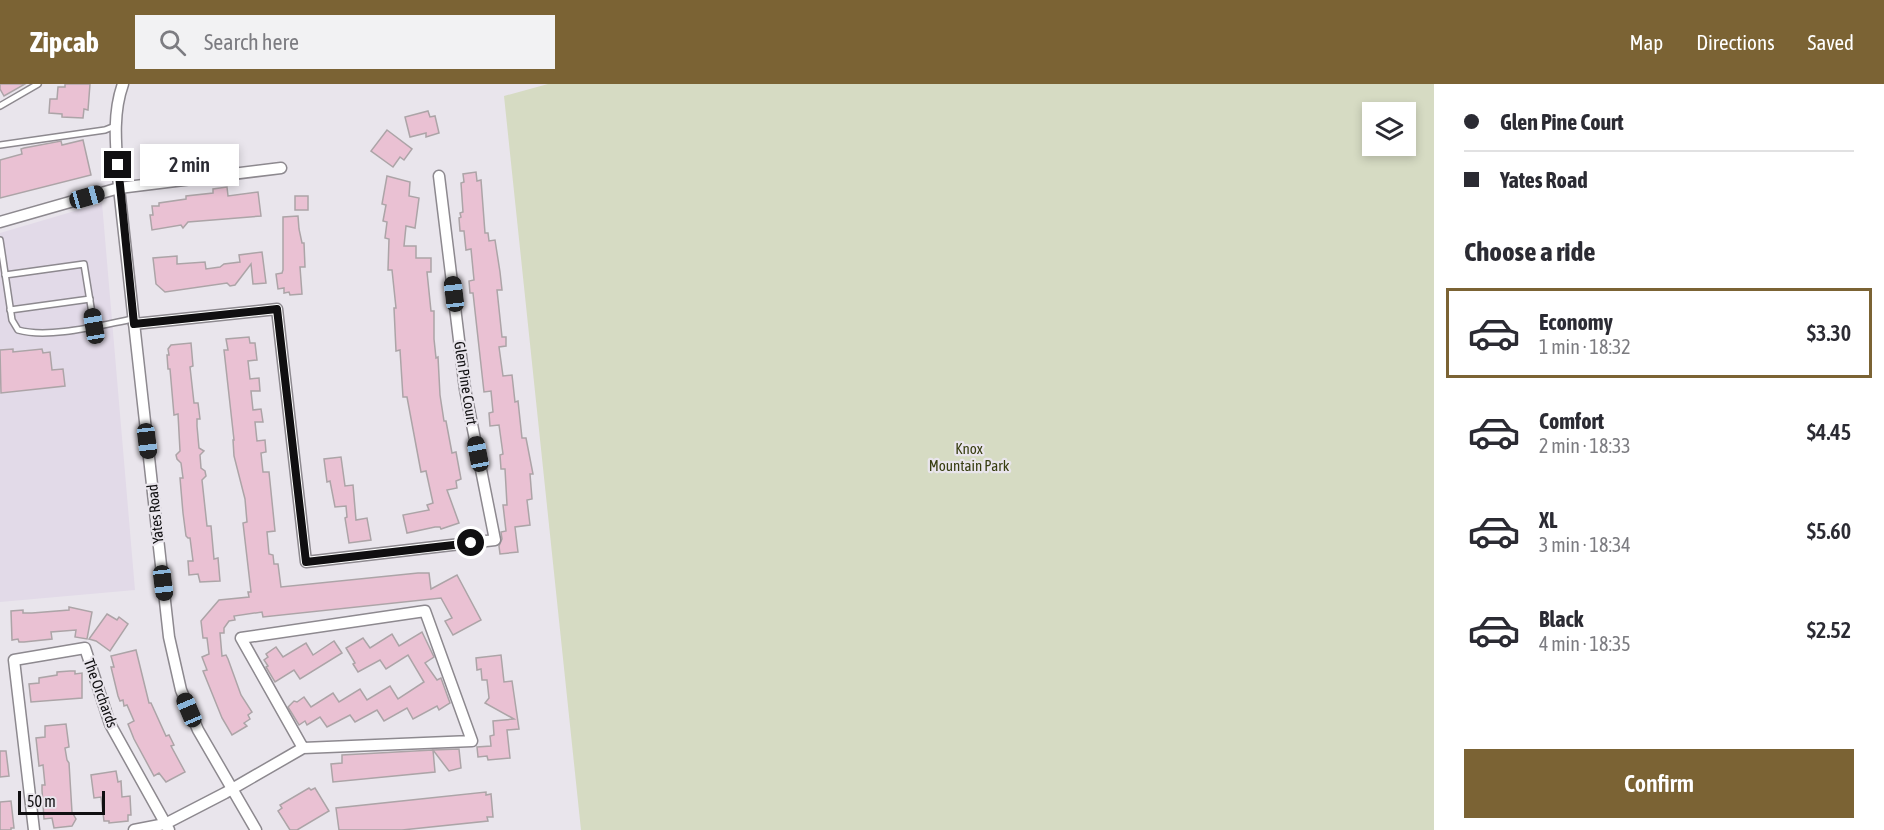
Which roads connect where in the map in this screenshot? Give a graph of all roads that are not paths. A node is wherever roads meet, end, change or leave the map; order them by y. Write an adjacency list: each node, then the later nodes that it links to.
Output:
1 (38, 84): 4 (lane)
2 (123, 84): 5 (street, Yates Road)
3 (0, 96): 4 (lane)
4 (2, 105)
5 (115, 126): 6 (lane); 9 (street, Yates Road)
6 (0, 144)
7 (281, 168): 9 (street)
8 (439, 176): 15 (street, Glen Pine Court)
9 (119, 188): 10 (street); 15 (street, Yates Road)
10 (0, 222)
11 (0, 240): 12 (lane)
12 (5, 276): 13 (lane); 14 (lane)
13 (90, 299): 14 (lane); 16 (lane)
14 (10, 310): 16 (lane)
15 (133, 321): 16 (lane); 18 (street, Yates Road)
16 (94, 326)
17 (303, 748): 17 (street); 18 (street)
18 (232, 789): 19 (street); 22 (street, Yates Road)
19 (167, 827): 20 (street, The Orchards); 21 (street)
20 (34, 830)
21 (134, 830)
22 (255, 830)

